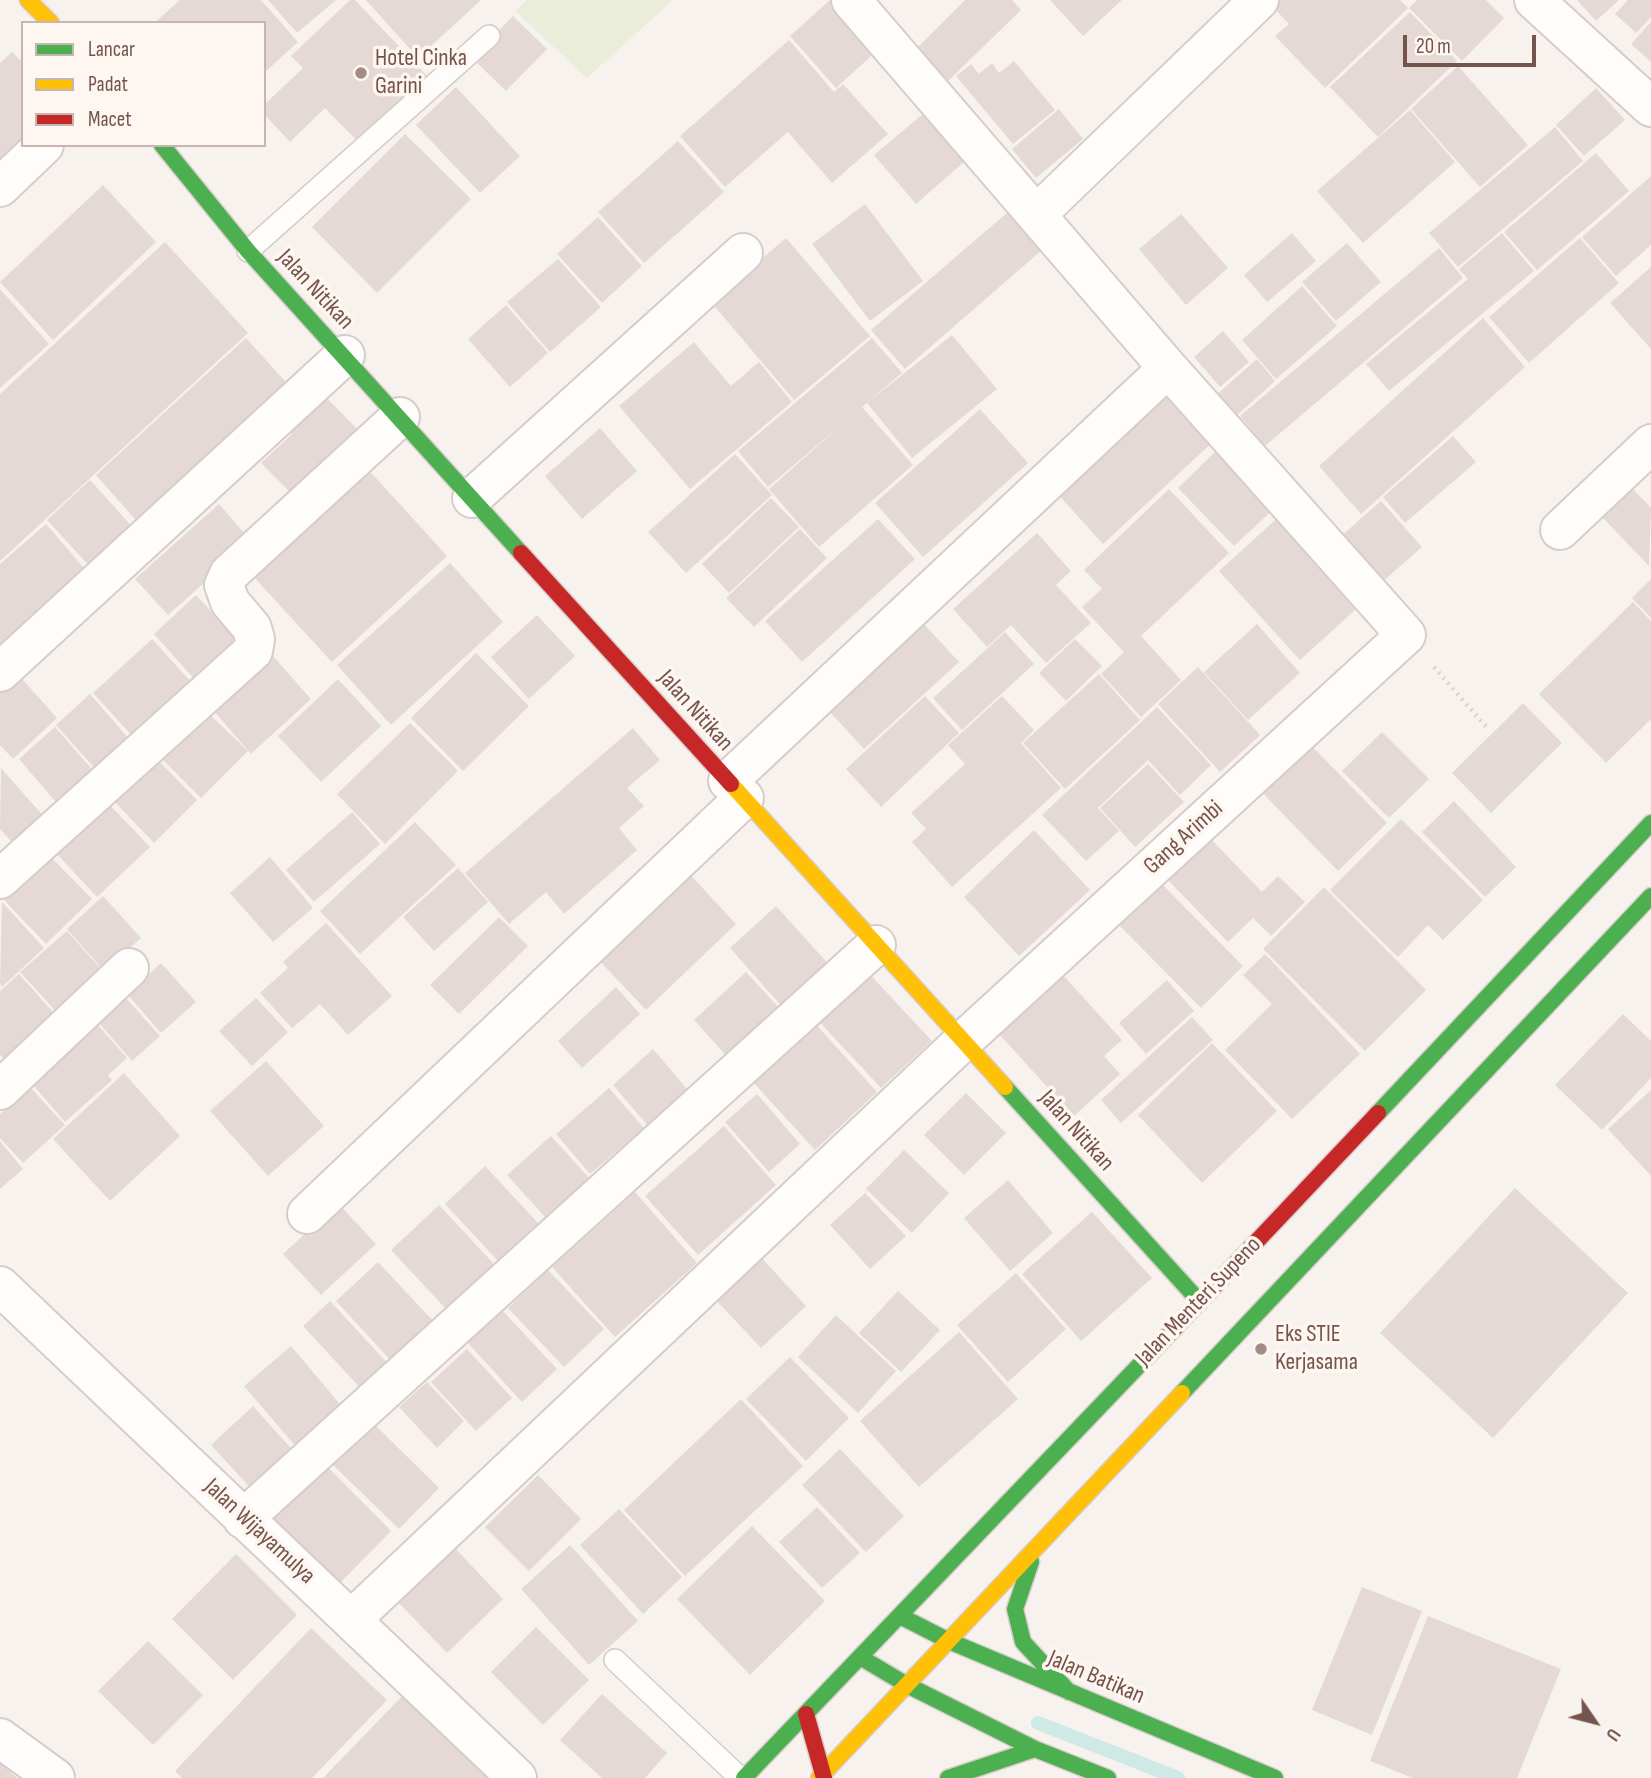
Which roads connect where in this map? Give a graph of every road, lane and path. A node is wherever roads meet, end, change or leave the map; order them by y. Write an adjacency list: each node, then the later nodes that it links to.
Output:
1 (28, 0): 5 (main road)
2 (851, 0): 11 (street)
3 (1259, 0): 11 (street)
4 (1534, 0): 7 (street)
5 (49, 21)
6 (489, 36): 12 (lane)
7 (1651, 107)
8 (42, 147): 10 (street)
9 (164, 147): 12 (main road, Jalan Nitikan)
10 (0, 187)
11 (1036, 215): 15 (street)
12 (248, 251): 14 (main road, Jalan Nitikan)
13 (743, 253): 18 (street)
14 (345, 355): 16 (main road, Jalan Nitikan); 21 (street)
15 (1168, 368): 20 (street); 23 (street)
16 (400, 416): 18 (main road, Jalan Nitikan); 25 (street)
17 (1651, 444): 19 (street)
18 (472, 498): 23 (main road, Jalan Nitikan)
19 (1560, 530)
20 (1406, 635): 22 (path); 29 (street, Gang Arimbi)
21 (0, 672)
22 (1488, 729)
23 (736, 790): 27 (main road, Jalan Nitikan); 31 (street)
24 (1651, 823): 33 (main road, Jalan Menteri Supeno)
25 (0, 878)
26 (1650, 898): 35 (main road, Jalan Menteri Supeno)
27 (876, 945): 29 (main road, Jalan Nitikan); 34 (street)
28 (129, 968): 30 (street)
29 (963, 1041): 33 (main road, Jalan Nitikan); 37 (street, Gang Arimbi)
30 (0, 1090)
31 (307, 1214)
32 (0, 1286): 34 (street, Jalan Wijayamulya)
33 (1200, 1302): 36 (main road, Jalan Menteri Supeno)
34 (243, 1519): 37 (street, Jalan Wijayamulya)
35 (1035, 1550): 38 (main road, Jalan Menteri Supeno); 42 (main road)
36 (900, 1616): 38 (main road, Jalan Batikan); 39 (main road, Jalan Menteri Supeno)
37 (352, 1619): 48 (street, Jalan Wijayamulya)
38 (949, 1641): 41 (main road, Jalan Menteri Supeno); 42 (main road, Jalan Batikan)
39 (860, 1657): 41 (main road); 43 (main road, Jalan Menteri Supeno)
40 (615, 1660): 49 (lane)
41 (908, 1685): 45 (main road); 46 (main road, Jalan Menteri Supeno)
42 (1069, 1692): 52 (main road, Jalan Batikan)
43 (806, 1714): 46 (main road); 49 (main road, Jalan Menteri Supeno)
44 (0, 1738): 47 (street)
45 (1035, 1749): 50 (main road); 51 (main road)
46 (823, 1776)
47 (55, 1778)
48 (517, 1778)
49 (742, 1778)
50 (948, 1778)
51 (1108, 1778)
52 (1275, 1778)

